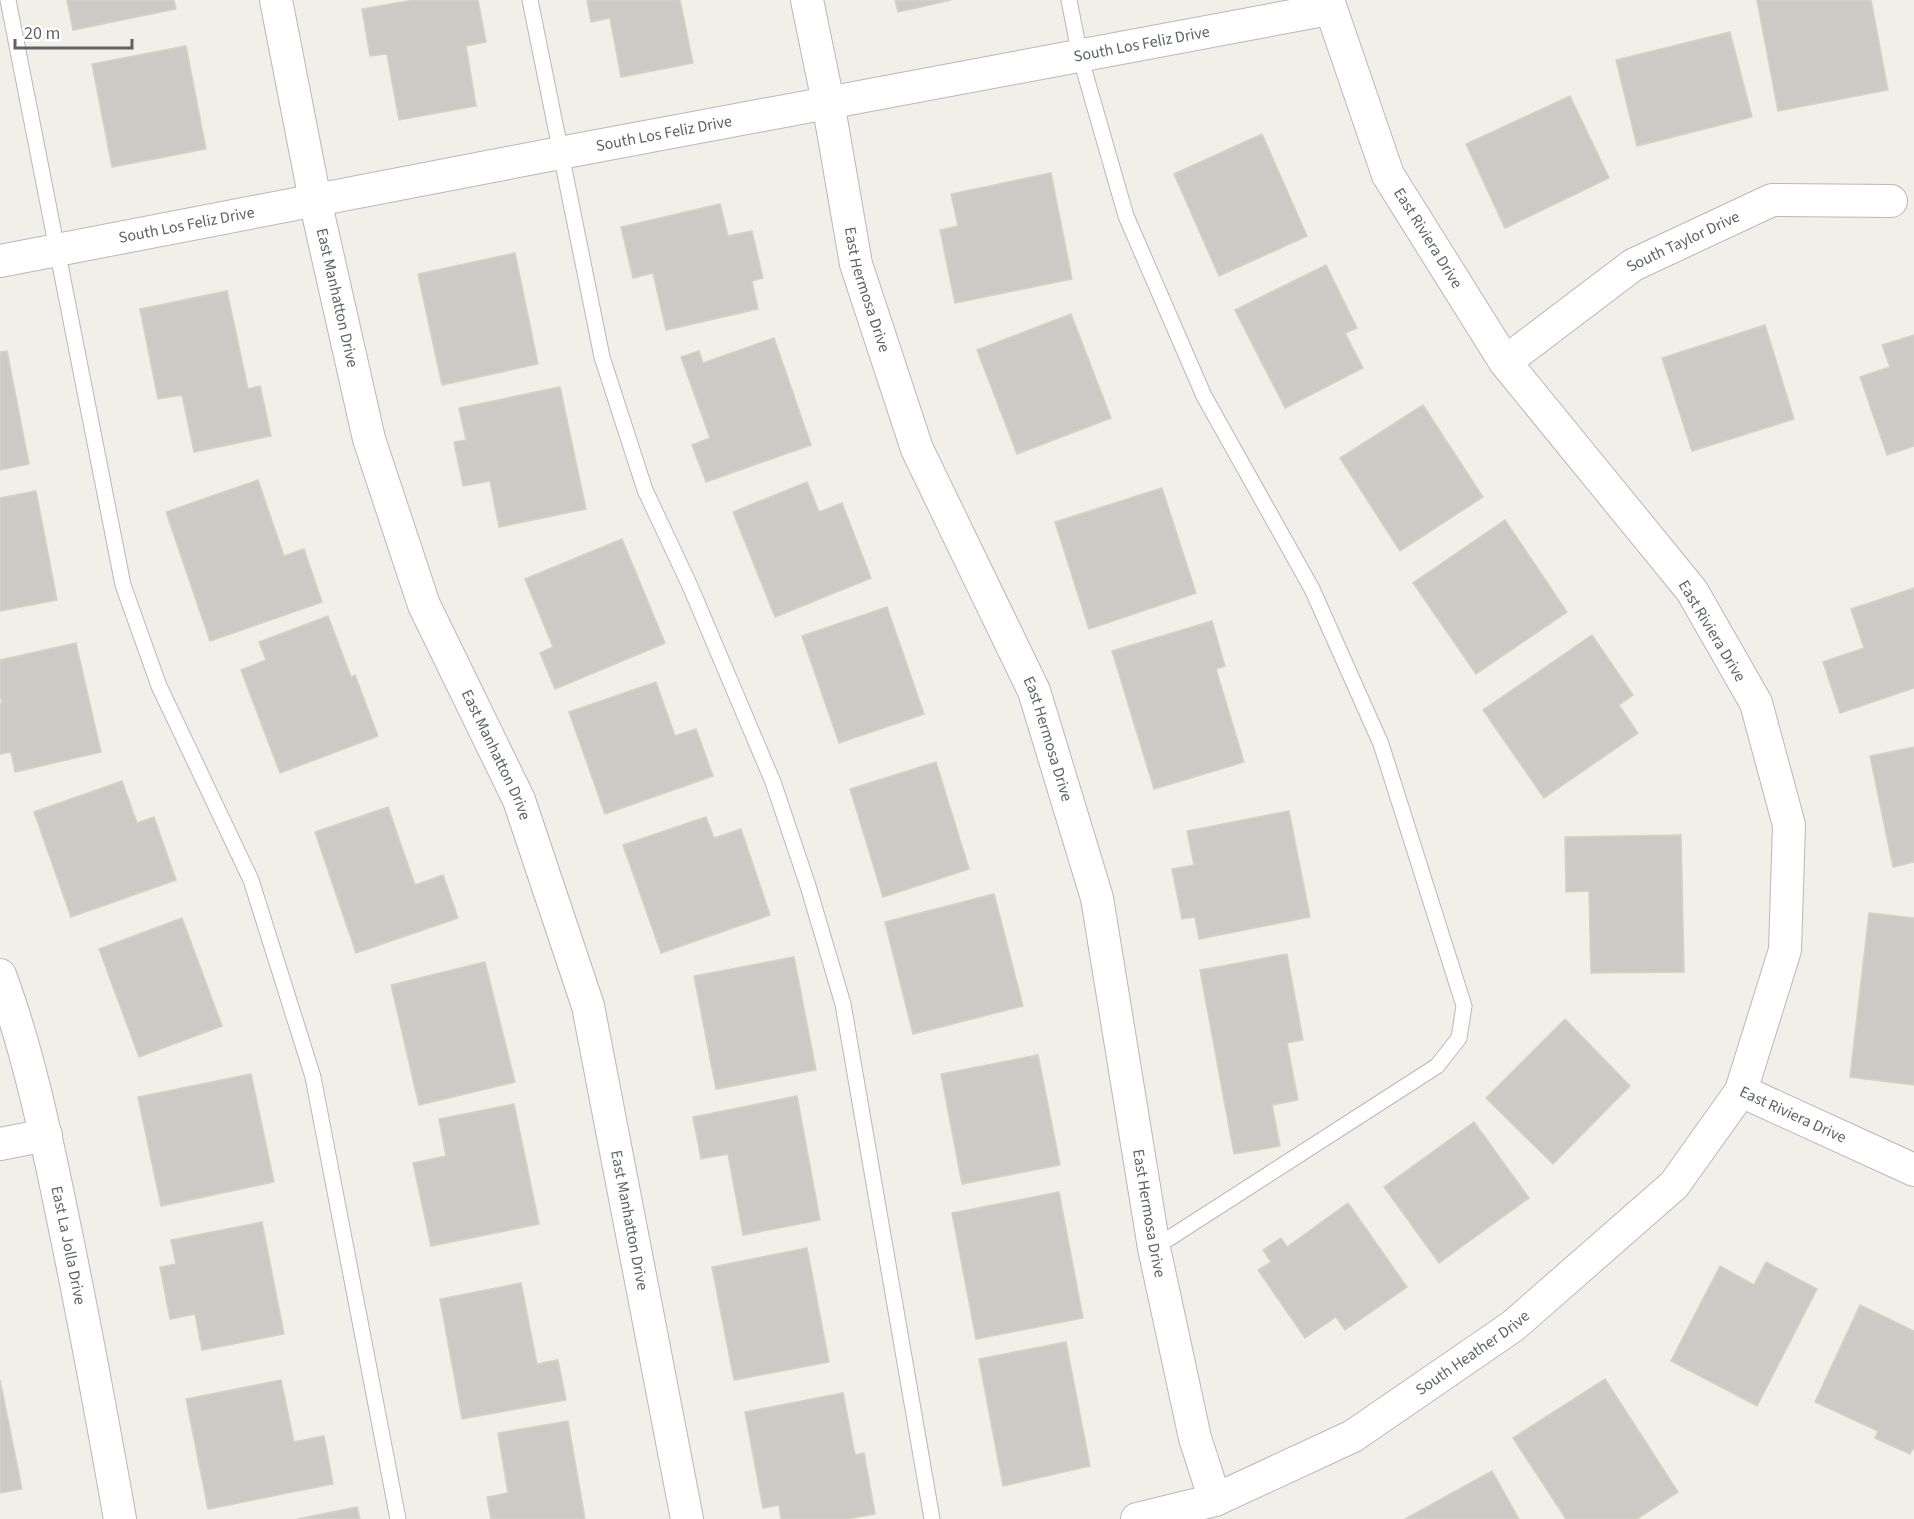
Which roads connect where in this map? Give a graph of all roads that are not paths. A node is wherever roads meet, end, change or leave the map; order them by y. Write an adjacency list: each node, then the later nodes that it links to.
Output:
1 (8, 0): 12 (lane)
2 (276, 0): 10 (street, East Manhatton Drive)
3 (530, 0): 9 (lane)
4 (807, 0): 8 (street, East Hermosa Drive)
5 (1069, 0): 7 (lane)
6 (1328, 5): 7 (street, South Los Feliz Drive); 14 (street, East Riviera Drive)
7 (1080, 56): 8 (street, South Los Feliz Drive); 20 (lane)
8 (828, 102): 9 (street, South Los Feliz Drive); 20 (street, East Hermosa Drive)
9 (560, 153): 10 (street, South Los Feliz Drive); 25 (lane)
10 (315, 200): 12 (street, South Los Feliz Drive); 24 (street, East Manhatton Drive)
11 (1891, 201): 14 (street, South Taylor Drive)
12 (57, 251): 13 (street, South Los Feliz Drive); 23 (lane)
13 (0, 261)
14 (1505, 362): 16 (street, East Riviera Drive)
15 (0, 975): 17 (street, East La Jolla Drive)
16 (1741, 1091): 19 (street, East Riviera Drive); 21 (street, South Heather Drive)
17 (46, 1135): 18 (street); 22 (street, East La Jolla Drive)
18 (0, 1144)
19 (1914, 1170)
20 (1154, 1248): 21 (street, East Hermosa Drive)
21 (1215, 1500): 26 (street, South Heather Drive)
22 (120, 1519)
23 (398, 1519)
24 (687, 1519)
25 (932, 1519)
26 (1137, 1519)

